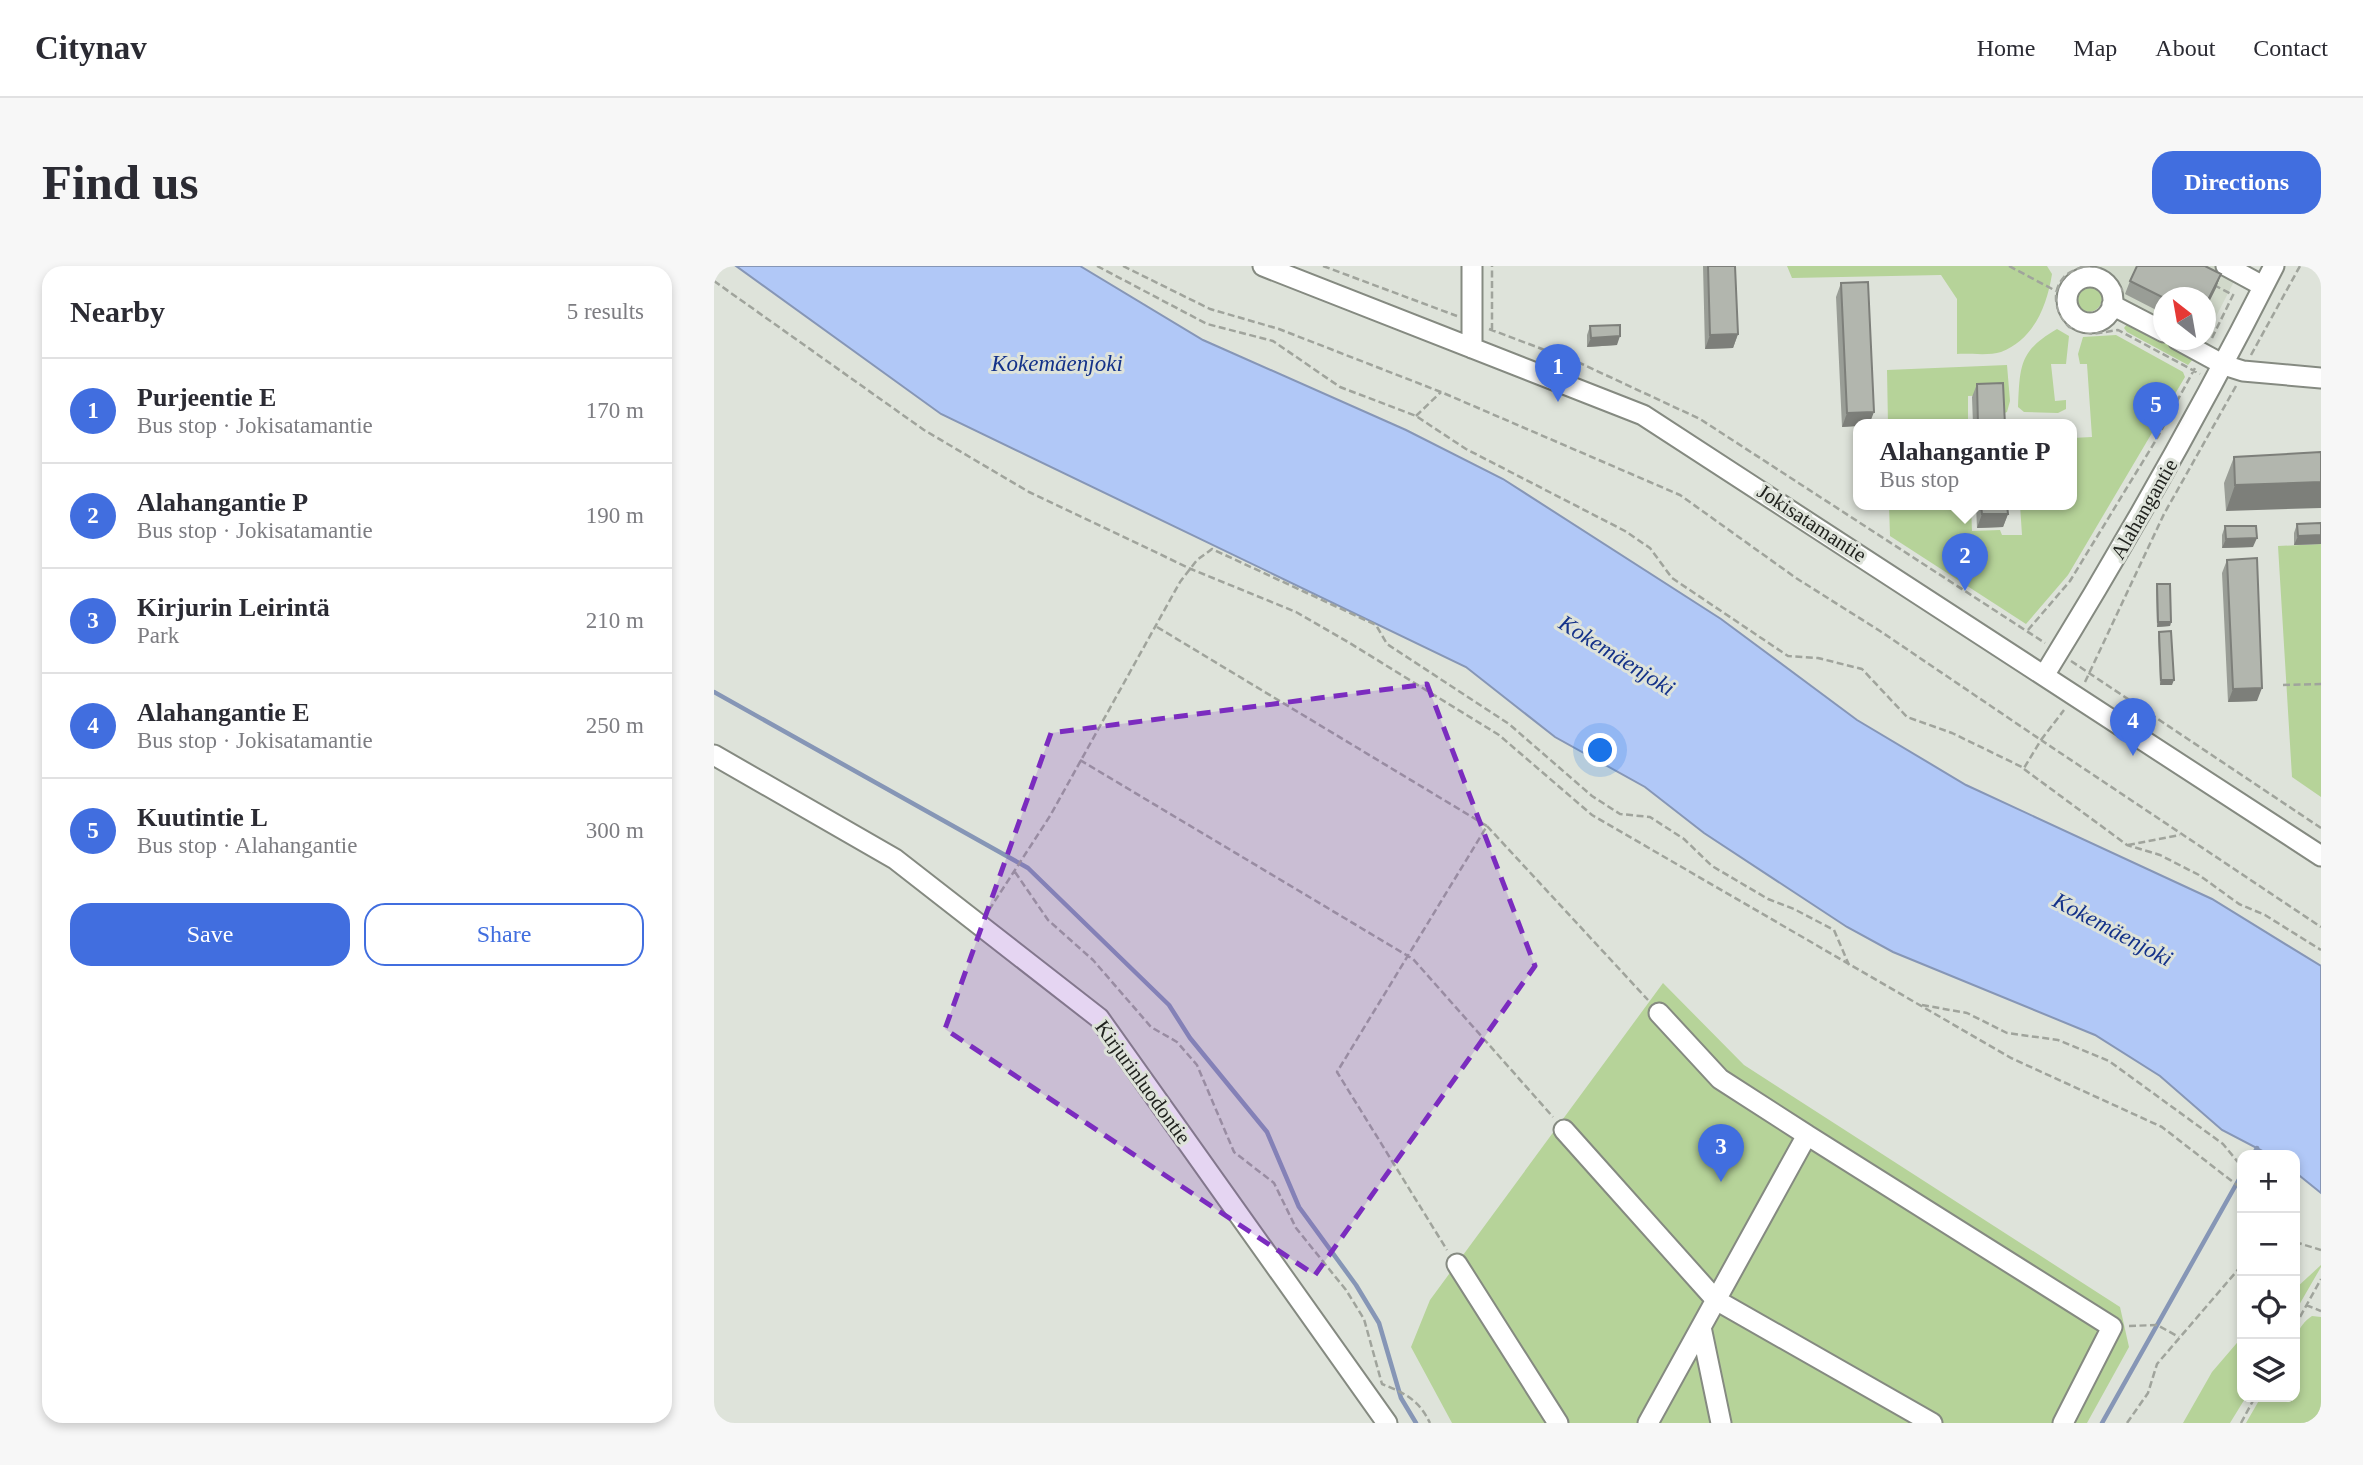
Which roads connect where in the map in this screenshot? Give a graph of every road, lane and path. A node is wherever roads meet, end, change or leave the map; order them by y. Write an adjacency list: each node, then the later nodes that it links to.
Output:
1 (1097, 266): 27 (path)
2 (1123, 266): 26 (path)
3 (1263, 266): 19 (street, Jokisatamantie)
4 (1472, 266): 19 (street)
5 (1492, 266): 18 (path)
6 (2008, 266): 14 (path)
7 (2274, 266): 13 (street, Alahangantie)
8 (2300, 266): 23 (path)
9 (2083, 267): 14 (path); 16 (path)
10 (2235, 271): 13 (street); 15 (path)
11 (714, 281): 28 (path)
12 (2211, 284): 15 (path)
13 (2263, 286): 22 (street, Alahangantie)
14 (2056, 291): 24 (path)
15 (2233, 295): 21 (path)
16 (2119, 301): 17 (street)
17 (2153, 324)
18 (1492, 330)
19 (1472, 348): 31 (street, Jokisatamantie)
20 (2198, 350): 21 (street)
21 (2204, 353): 22 (street); 24 (path)
22 (2224, 365): 23 (street); 31 (street, Alahangantie)
23 (2243, 371): 25 (street); 32 (path)
24 (2193, 372): 30 (path)
25 (2321, 378)
26 (1441, 391): 27 (path); 36 (path)
27 (1416, 416): 39 (path)
28 (1191, 569): 29 (path); 49 (path); 49 (path)
29 (1155, 627): 38 (path); 40 (path)
30 (2027, 631)
31 (2045, 674): 35 (street, Jokisatamantie)
32 (2090, 675)
33 (2321, 684): 34 (path)
34 (2283, 685)
35 (2076, 695): 36 (path); 43 (street, Jokisatamantie)
36 (2041, 740): 39 (path); 41 (path)
37 (714, 755): 45 (street, Kirjurinluodontie)
38 (1079, 760): 44 (path); 48 (path)
39 (2024, 768): 42 (path)
40 (1487, 826): 48 (path); 51 (path)
41 (2180, 835): 42 (path); 46 (path)
42 (2127, 845): 47 (path)
43 (2321, 856)
44 (1015, 872): 45 (path); 70 (path)
45 (979, 924): 69 (street, Kirjurinluodontie)
46 (2321, 927)
47 (2321, 950)
48 (1408, 956): 52 (path); 58 (path)
49 (1850, 965): 50 (path)
50 (1919, 1005): 54 (path); 55 (path)
51 (1659, 1013): 53 (street)
52 (1564, 1130): 61 (street)
53 (1807, 1135): 61 (street); 66 (street)
54 (2237, 1160)
55 (2237, 1184)
56 (2300, 1243): 57 (path)
57 (2321, 1250)
58 (1457, 1264): 71 (street)
59 (2237, 1271): 67 (path)
60 (2321, 1279): 62 (path)
61 (1716, 1300): 65 (street); 74 (street)
62 (2306, 1305): 63 (path); 64 (path)
63 (2321, 1311)
64 (2300, 1316)
65 (1701, 1327): 72 (street); 73 (street)
66 (2112, 1327): 67 (path); 75 (street)
67 (2180, 1337): 76 (path)
68 (2252, 1402): 77 (path)
69 (1387, 1423)
70 (1430, 1423)
71 (1558, 1423)
72 (1648, 1423)
73 (1721, 1423)
74 (1932, 1423)
75 (2063, 1423)
76 (2127, 1423)
77 (2241, 1423)

